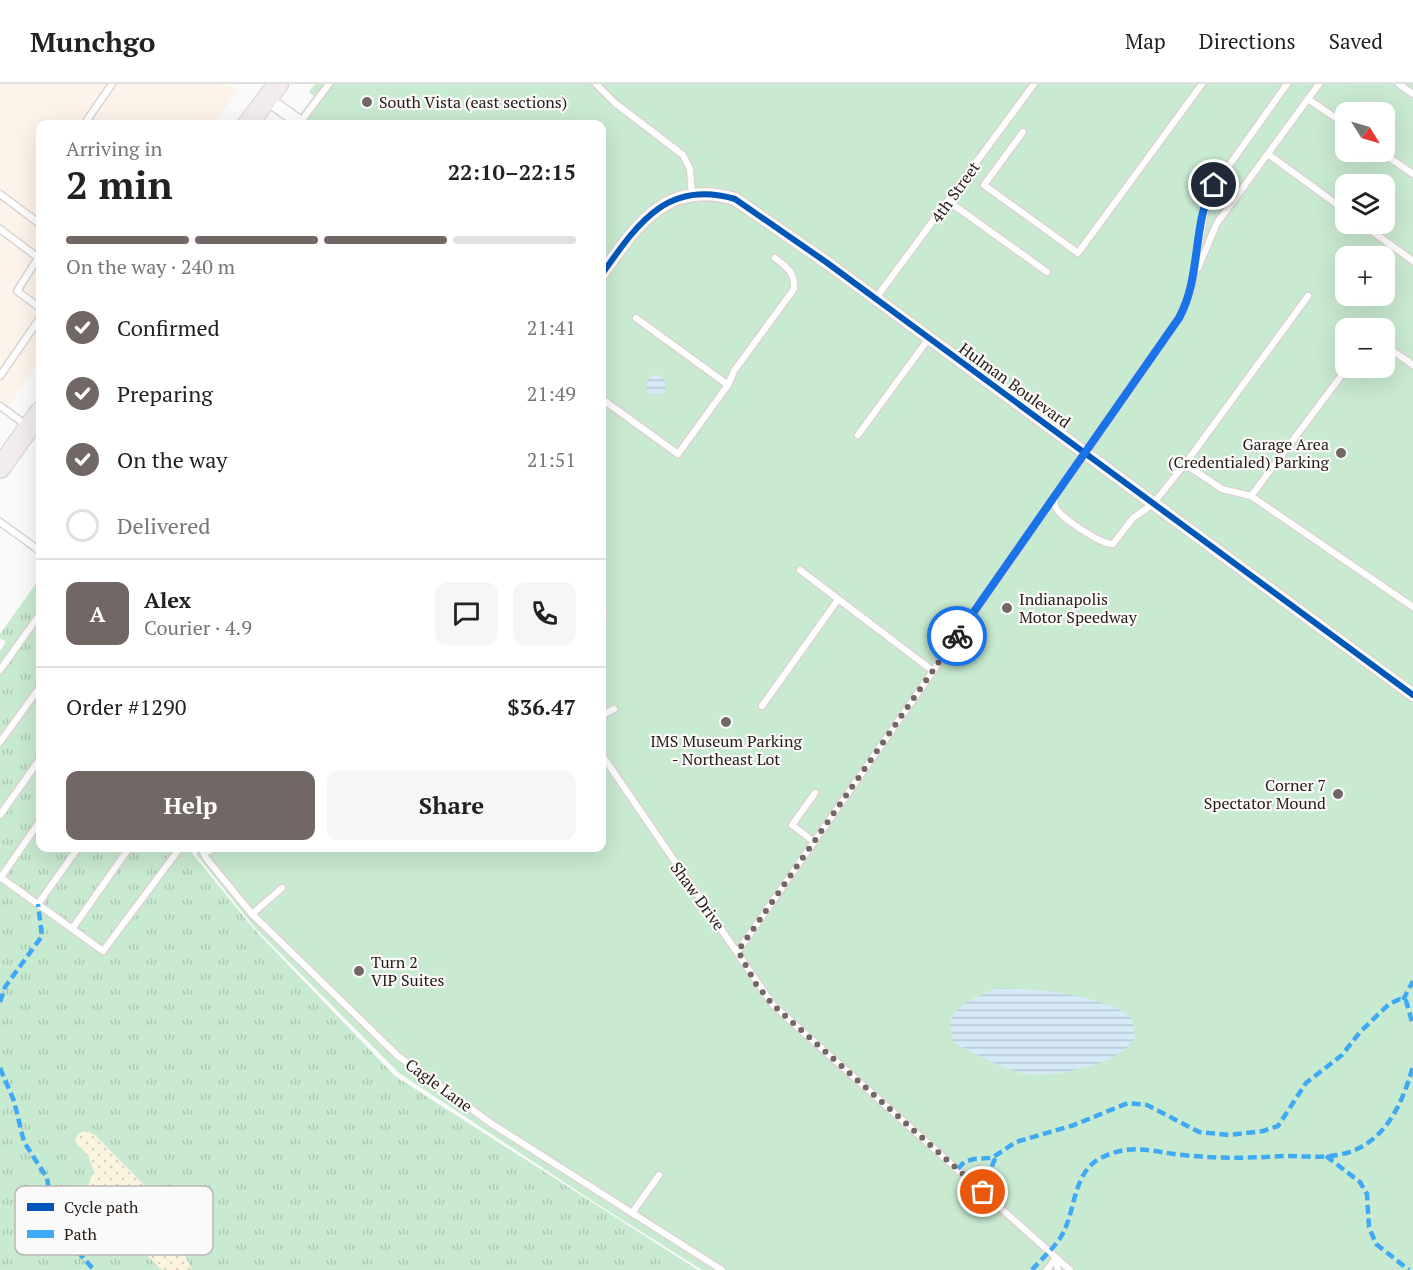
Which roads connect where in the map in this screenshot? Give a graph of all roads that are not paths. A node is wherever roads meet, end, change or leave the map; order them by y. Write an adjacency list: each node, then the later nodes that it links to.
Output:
1 (112, 84): 13 (lane)
2 (329, 84): 16 (lane)
3 (596, 84): 22 (lane)
4 (1034, 84): 23 (lane, 4th Street)
5 (1202, 84): 17 (lane)
6 (1287, 84): 34 (lane)
7 (1319, 84): 11 (lane)
8 (1399, 84): 10 (lane)
9 (272, 92): 14 (main road); 15 (street)
10 (1413, 94)
11 (1308, 99): 12 (lane); 18 (lane)
12 (1335, 117)
13 (87, 120)
14 (251, 120)
15 (296, 120)
16 (303, 120)
17 (1023, 132)
18 (1268, 154): 24 (lane); 34 (lane)
19 (1395, 162): 20 (lane)
20 (1413, 174)
21 (0, 194): 25 (lane)
22 (692, 196): 32 (street, Hulman Boulevard); 36 (street, Hulman Boulevard)
23 (948, 201): 33 (lane); 36 (lane, 4th Street)
24 (1335, 203)
25 (36, 221)
26 (0, 229): 28 (lane)
27 (1376, 234): 30 (lane)
28 (36, 254)
29 (775, 258): 45 (lane)
30 (1413, 261)
31 (36, 263): 37 (lane)
32 (606, 268)
33 (1047, 272)
34 (1191, 290): 50 (lane)
35 (1308, 296): 51 (lane)
36 (876, 299): 40 (street, Hulman Boulevard)
37 (36, 305)
38 (636, 318): 45 (lane)
39 (36, 324): 43 (lane)
40 (928, 338): 49 (lane); 50 (street, Hulman Boulevard)
41 (1395, 353): 42 (lane)
42 (1413, 365)
43 (0, 376)
44 (1340, 378): 54 (lane)
45 (728, 385): 46 (lane)
46 (606, 402)
47 (0, 406): 48 (lane)
48 (35, 420): 52 (main road)
49 (858, 435)
50 (1084, 453): 53 (lane); 55 (street, Hulman Boulevard)
51 (1185, 464): 54 (lane); 55 (lane)
52 (0, 468)
53 (1056, 493): 55 (lane); 63 (lane)
54 (1251, 496): 60 (lane)
55 (1153, 504): 65 (street, Hulman Boulevard)
56 (0, 522): 57 (lane)
57 (36, 548)
58 (800, 570): 59 (lane)
59 (837, 600): 63 (lane); 66 (lane)
60 (1413, 607)
61 (36, 620): 62 (lane)
62 (0, 670)
63 (933, 671): 75 (lane)
64 (36, 692): 69 (lane)
65 (1413, 695)
66 (762, 706)
67 (614, 709): 68 (lane)
68 (606, 713)
69 (0, 742)
70 (606, 761): 85 (lane, Shaw Drive)
71 (36, 765): 73 (lane)
72 (815, 793): 75 (lane)
73 (0, 815)
74 (36, 827): 80 (lane)
75 (814, 842): 85 (lane)
76 (75, 852): 82 (lane)
77 (126, 852): 84 (lane)
78 (177, 852): 84 (lane)
79 (204, 852): 83 (lane, Cagle Lane)
80 (0, 877): 82 (lane)
81 (282, 888): 83 (lane)
82 (38, 904): 84 (lane)
83 (252, 914): 87 (lane, Cagle Lane)
84 (72, 929)
85 (738, 951): 88 (lane, Shaw Drive)
86 (659, 1175): 87 (lane)
87 (632, 1213): 89 (lane, Cagle Lane)
88 (1056, 1258): 90 (lane); 91 (lane); 92 (lane, Shaw Drive)
89 (722, 1270)
90 (1047, 1270)
91 (1058, 1270)
92 (1070, 1270)

